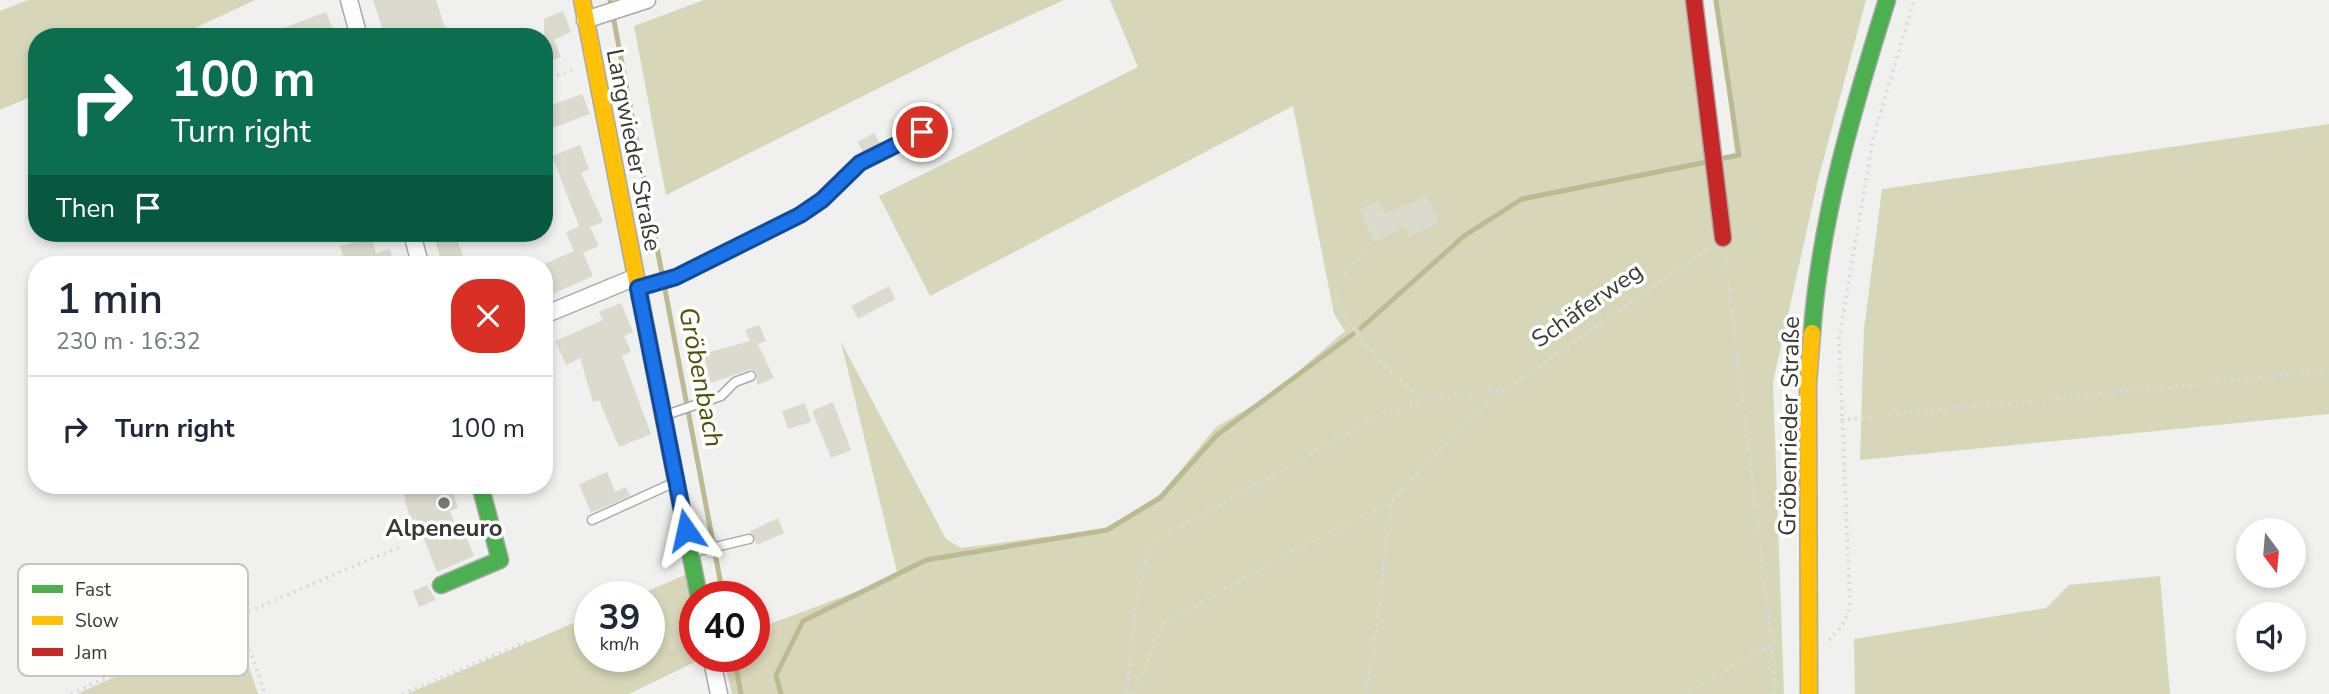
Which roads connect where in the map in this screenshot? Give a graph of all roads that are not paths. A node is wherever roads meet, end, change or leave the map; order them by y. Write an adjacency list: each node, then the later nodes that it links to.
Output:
1 (349, 0): 7 (street)
2 (582, 0): 6 (street, Langwieder Straße)
3 (648, 0): 6 (street)
4 (1694, 0): 9 (street)
5 (1887, 0): 23 (street, Gröbenrieder Straße)
6 (593, 17): 10 (street, Langwieder Straße)
7 (357, 28)
8 (922, 132): 10 (lane)
9 (1723, 237)
10 (642, 283): 11 (street); 13 (street, Langwieder Straße)
11 (553, 313)
12 (751, 376): 13 (lane)
13 (663, 416): 14 (street, Langwieder Straße)
14 (676, 481): 16 (lane); 18 (street, Langwieder Straße)
15 (482, 494): 20 (street)
16 (593, 520)
17 (749, 539): 18 (lane)
18 (698, 551): 19 (street, Langwieder Straße)
19 (702, 581)
20 (441, 585)
21 (714, 672): 22 (street)
22 (719, 694)
23 (1809, 694)

